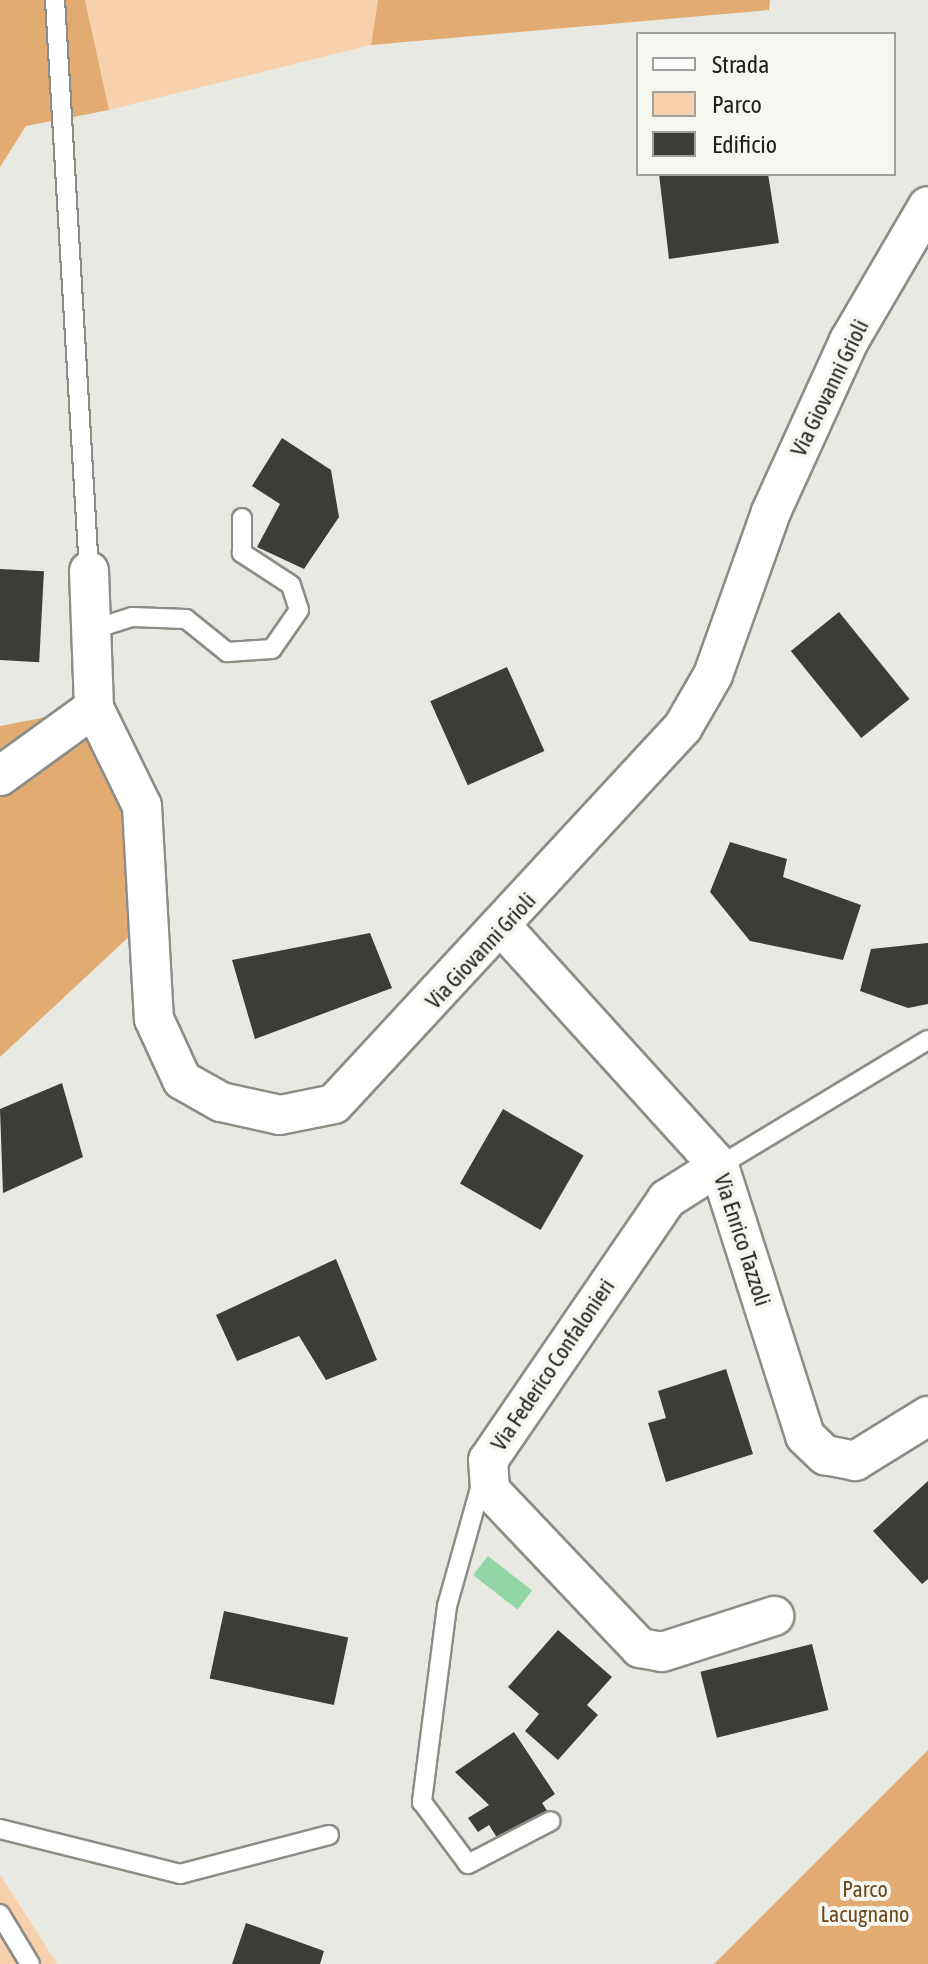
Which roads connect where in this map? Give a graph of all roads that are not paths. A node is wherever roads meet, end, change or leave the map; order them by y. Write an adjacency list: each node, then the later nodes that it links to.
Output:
1 (55, 0): 4 (lane)
2 (928, 206): 8 (street, Via Giovanni Grioli)
3 (242, 518): 5 (lane)
4 (89, 571): 5 (street)
5 (91, 630): 6 (street)
6 (94, 708): 7 (street); 8 (street, Via Giovanni Grioli)
7 (0, 776)
8 (504, 929): 10 (street, Via Enrico Tazzoli)
9 (928, 1040): 10 (lane)
10 (719, 1166): 11 (street, Via Enrico Tazzoli); 12 (street, Via Federico Confalonieri)
11 (928, 1416)
12 (488, 1460): 13 (street, Via Federico Confalonieri); 14 (lane)
13 (774, 1616)
14 (551, 1821)
15 (0, 1829): 16 (lane)
16 (329, 1835)
17 (0, 1914): 18 (lane)
18 (30, 1964)

